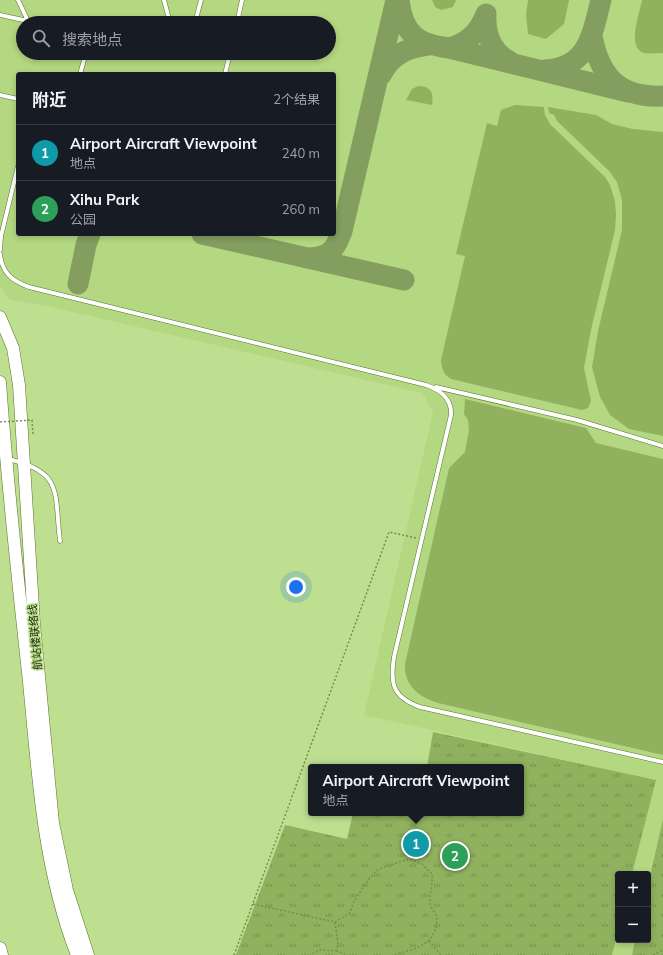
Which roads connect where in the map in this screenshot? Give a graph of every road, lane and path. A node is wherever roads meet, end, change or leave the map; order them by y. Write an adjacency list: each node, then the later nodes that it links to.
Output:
1 (18, 0): 6 (lane)
2 (164, 0): 7 (lane)
3 (201, 0): 8 (lane)
4 (242, 0): 9 (lane)
5 (0, 15): 10 (lane)
6 (26, 16)
7 (168, 16)
8 (197, 16)
9 (239, 16)
10 (16, 19)
11 (84, 60): 13 (lane)
12 (228, 60): 14 (lane)
13 (81, 72)
14 (225, 72)
15 (0, 95): 16 (lane)
16 (16, 99)
17 (16, 174): 18 (lane)
18 (0, 250)
19 (0, 254): 22 (lane)
20 (0, 317): 27 (main road, 航站楼联络线)
21 (0, 382): 26 (main road, 航站楼联络线)
22 (426, 385): 25 (lane); 28 (lane)
23 (0, 422): 24 (path, bridge)
24 (33, 435)
25 (663, 446)
26 (6, 458): 27 (lane); 39 (main road, 航站楼联络线)
27 (25, 463): 29 (lane); 40 (main road, 航站楼联络线)
28 (422, 539): 30 (lane); 31 (path)
29 (60, 542)
30 (663, 762)
31 (253, 904): 32 (path); 41 (path)
32 (335, 922): 33 (path); 36 (path)
33 (429, 941): 37 (path); 44 (path)
34 (0, 948): 38 (main road)
35 (663, 950): 45 (path)
36 (336, 951): 42 (path); 43 (path)
37 (440, 954)
38 (2, 955)
39 (77, 955)
40 (88, 955)
41 (234, 955)
42 (310, 955)
43 (348, 955)
44 (392, 955)
45 (653, 955)

